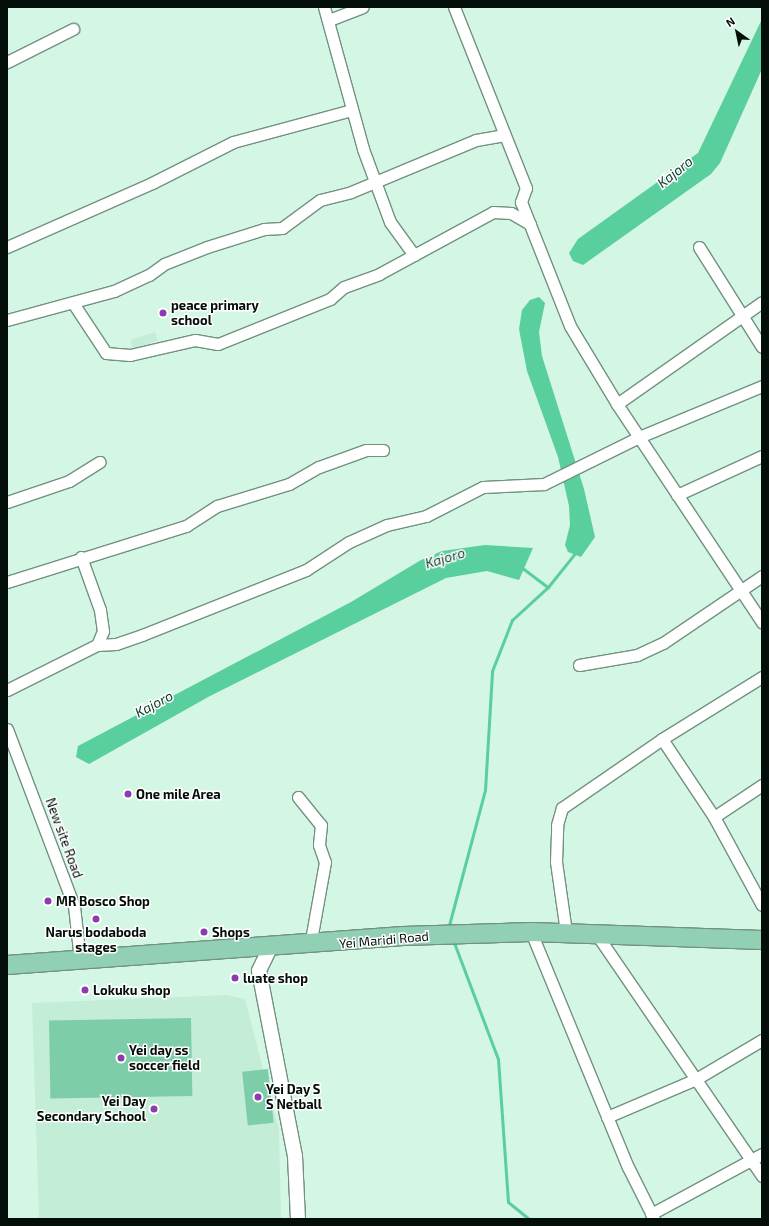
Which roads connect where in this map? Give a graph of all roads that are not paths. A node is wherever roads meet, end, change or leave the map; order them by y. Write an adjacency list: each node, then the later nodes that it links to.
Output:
1 (324, 7): 4 (street)
2 (363, 7): 4 (street)
3 (454, 7): 8 (street)
4 (329, 20): 7 (street)
5 (73, 29): 6 (street)
6 (7, 62)
7 (352, 110): 9 (street); 11 (street)
8 (505, 135): 9 (street); 10 (street)
9 (376, 181): 13 (street); 15 (street)
10 (530, 224): 13 (street); 20 (street)
11 (7, 247)
12 (699, 247): 16 (street)
13 (414, 254): 15 (street)
14 (762, 302): 16 (street)
15 (73, 303): 17 (street)
16 (741, 316): 18 (street); 20 (street)
17 (7, 320)
18 (762, 347)
19 (762, 386): 21 (street)
20 (617, 404): 21 (street)
21 (639, 437): 25 (street); 32 (street)
22 (383, 450): 27 (street)
23 (762, 456): 25 (street)
24 (100, 462): 26 (street)
25 (678, 495): 30 (street)
26 (7, 502)
27 (81, 557): 29 (street); 32 (street)
28 (762, 576): 30 (street)
29 (7, 582)
30 (742, 592): 31 (street); 33 (street)
31 (762, 622)
32 (97, 645): 35 (street)
33 (579, 666)
34 (762, 677): 37 (street)
35 (7, 690)
36 (7, 729): 49 (street, New site Road)
37 (662, 739): 40 (street); 44 (street)
38 (762, 785): 40 (street)
39 (298, 797): 47 (street)
40 (714, 817): 41 (street)
41 (759, 890): 42 (street)
42 (762, 905)
43 (531, 932): 44 (main road, Yei Maridi Road); 47 (main road, Yei Maridi Road); 53 (street)
44 (566, 932): 45 (main road, Yei Maridi Road)
45 (595, 932): 46 (main road, Yei Maridi Road); 52 (street)
46 (762, 940)
47 (310, 945): 48 (main road, Yei Maridi Road)
48 (270, 948): 49 (main road, Yei Maridi Road); 58 (street)
49 (80, 960): 50 (main road, Yei Maridi Road)
50 (7, 965)
51 (762, 1040): 52 (street)
52 (696, 1079): 53 (street); 55 (street)
53 (607, 1117): 57 (street)
54 (762, 1154): 55 (street)
55 (752, 1159): 56 (street); 57 (street)
56 (762, 1176)
57 (653, 1216)
58 (298, 1219)

